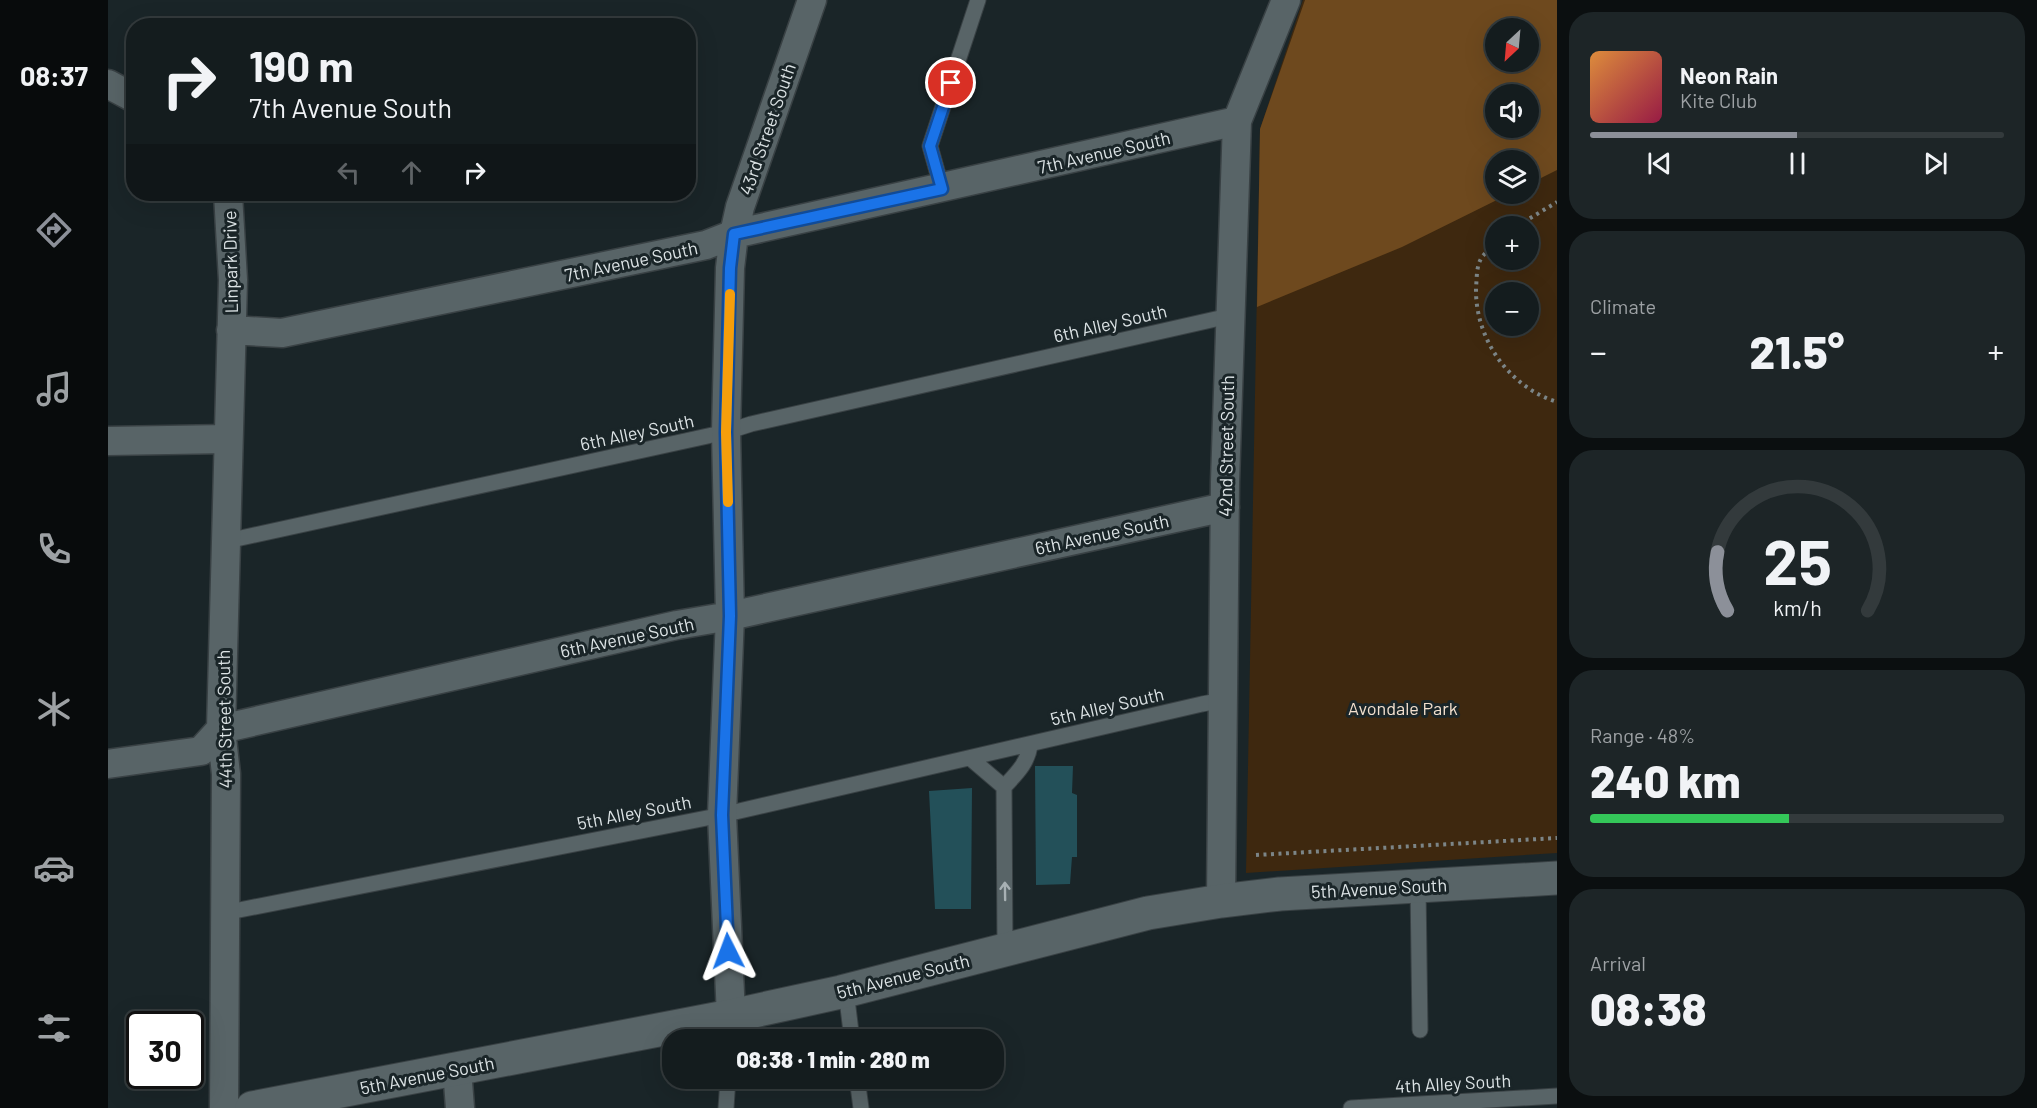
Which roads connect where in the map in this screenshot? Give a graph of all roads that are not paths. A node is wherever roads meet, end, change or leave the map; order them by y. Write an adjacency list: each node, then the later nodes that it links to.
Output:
1 (812, 0): 9 (street, 43rd Street South)
2 (978, 0): 7 (lane)
3 (1286, 0): 6 (street, 42nd Street South)
4 (108, 84): 5 (street)
5 (126, 94)
6 (1237, 121): 7 (street, 7th Avenue South); 10 (street, 42nd Street South)
7 (942, 189): 9 (street, 7th Avenue South)
8 (228, 201): 11 (street, Linpark Drive)
9 (734, 234): 11 (street, 7th Avenue South); 12 (street, 43rd Street South)
10 (1229, 316): 12 (lane, 6th Alley South); 15 (street, 42nd Street South)
11 (231, 330): 13 (street, 44th Street South)
12 (726, 432): 16 (lane, 6th Alley South); 17 (street, 43rd Street South)
13 (227, 439): 14 (street); 16 (street, 44th Street South)
14 (108, 441)
15 (1225, 507): 17 (street, 6th Avenue South); 18 (street, 42nd Street South)
16 (227, 541): 19 (street, 44th Street South)
17 (730, 616): 19 (street, 6th Avenue South); 24 (street, 43rd Street South)
18 (1224, 700): 20 (lane, 5th Alley South); 27 (street, 42nd Street South)
19 (221, 729): 22 (street); 28 (street, 44th Street South)
20 (1030, 745): 21 (lane, 5th Alley South); 23 (lane)
21 (970, 758): 23 (lane); 24 (lane, 5th Alley South)
22 (108, 764)
23 (1004, 787): 29 (lane, one-way to 23)
24 (722, 815): 28 (lane, 5th Alley South); 31 (street, 43rd Street South)
25 (1557, 878): 26 (street, 5th Avenue South)
26 (1418, 886): 27 (street, 5th Avenue South); 33 (lane)
27 (1221, 901): 29 (street, 5th Avenue South)
28 (224, 913): 38 (street, 44th Street South)
29 (1005, 950): 30 (street, 5th Avenue South)
30 (846, 991): 31 (street, 5th Avenue South); 32 (lane)
31 (731, 1028): 34 (street, 5th Avenue South)
32 (851, 1029)
33 (1420, 1030)
34 (458, 1069): 39 (street, 5th Avenue South); 40 (street)
35 (727, 1089): 41 (lane)
36 (858, 1089): 42 (lane)
37 (1557, 1096): 43 (lane, 4th Alley South)
38 (224, 1108)
39 (252, 1108)
40 (460, 1108)
41 (726, 1108)
42 (861, 1108)
43 (1351, 1108)

